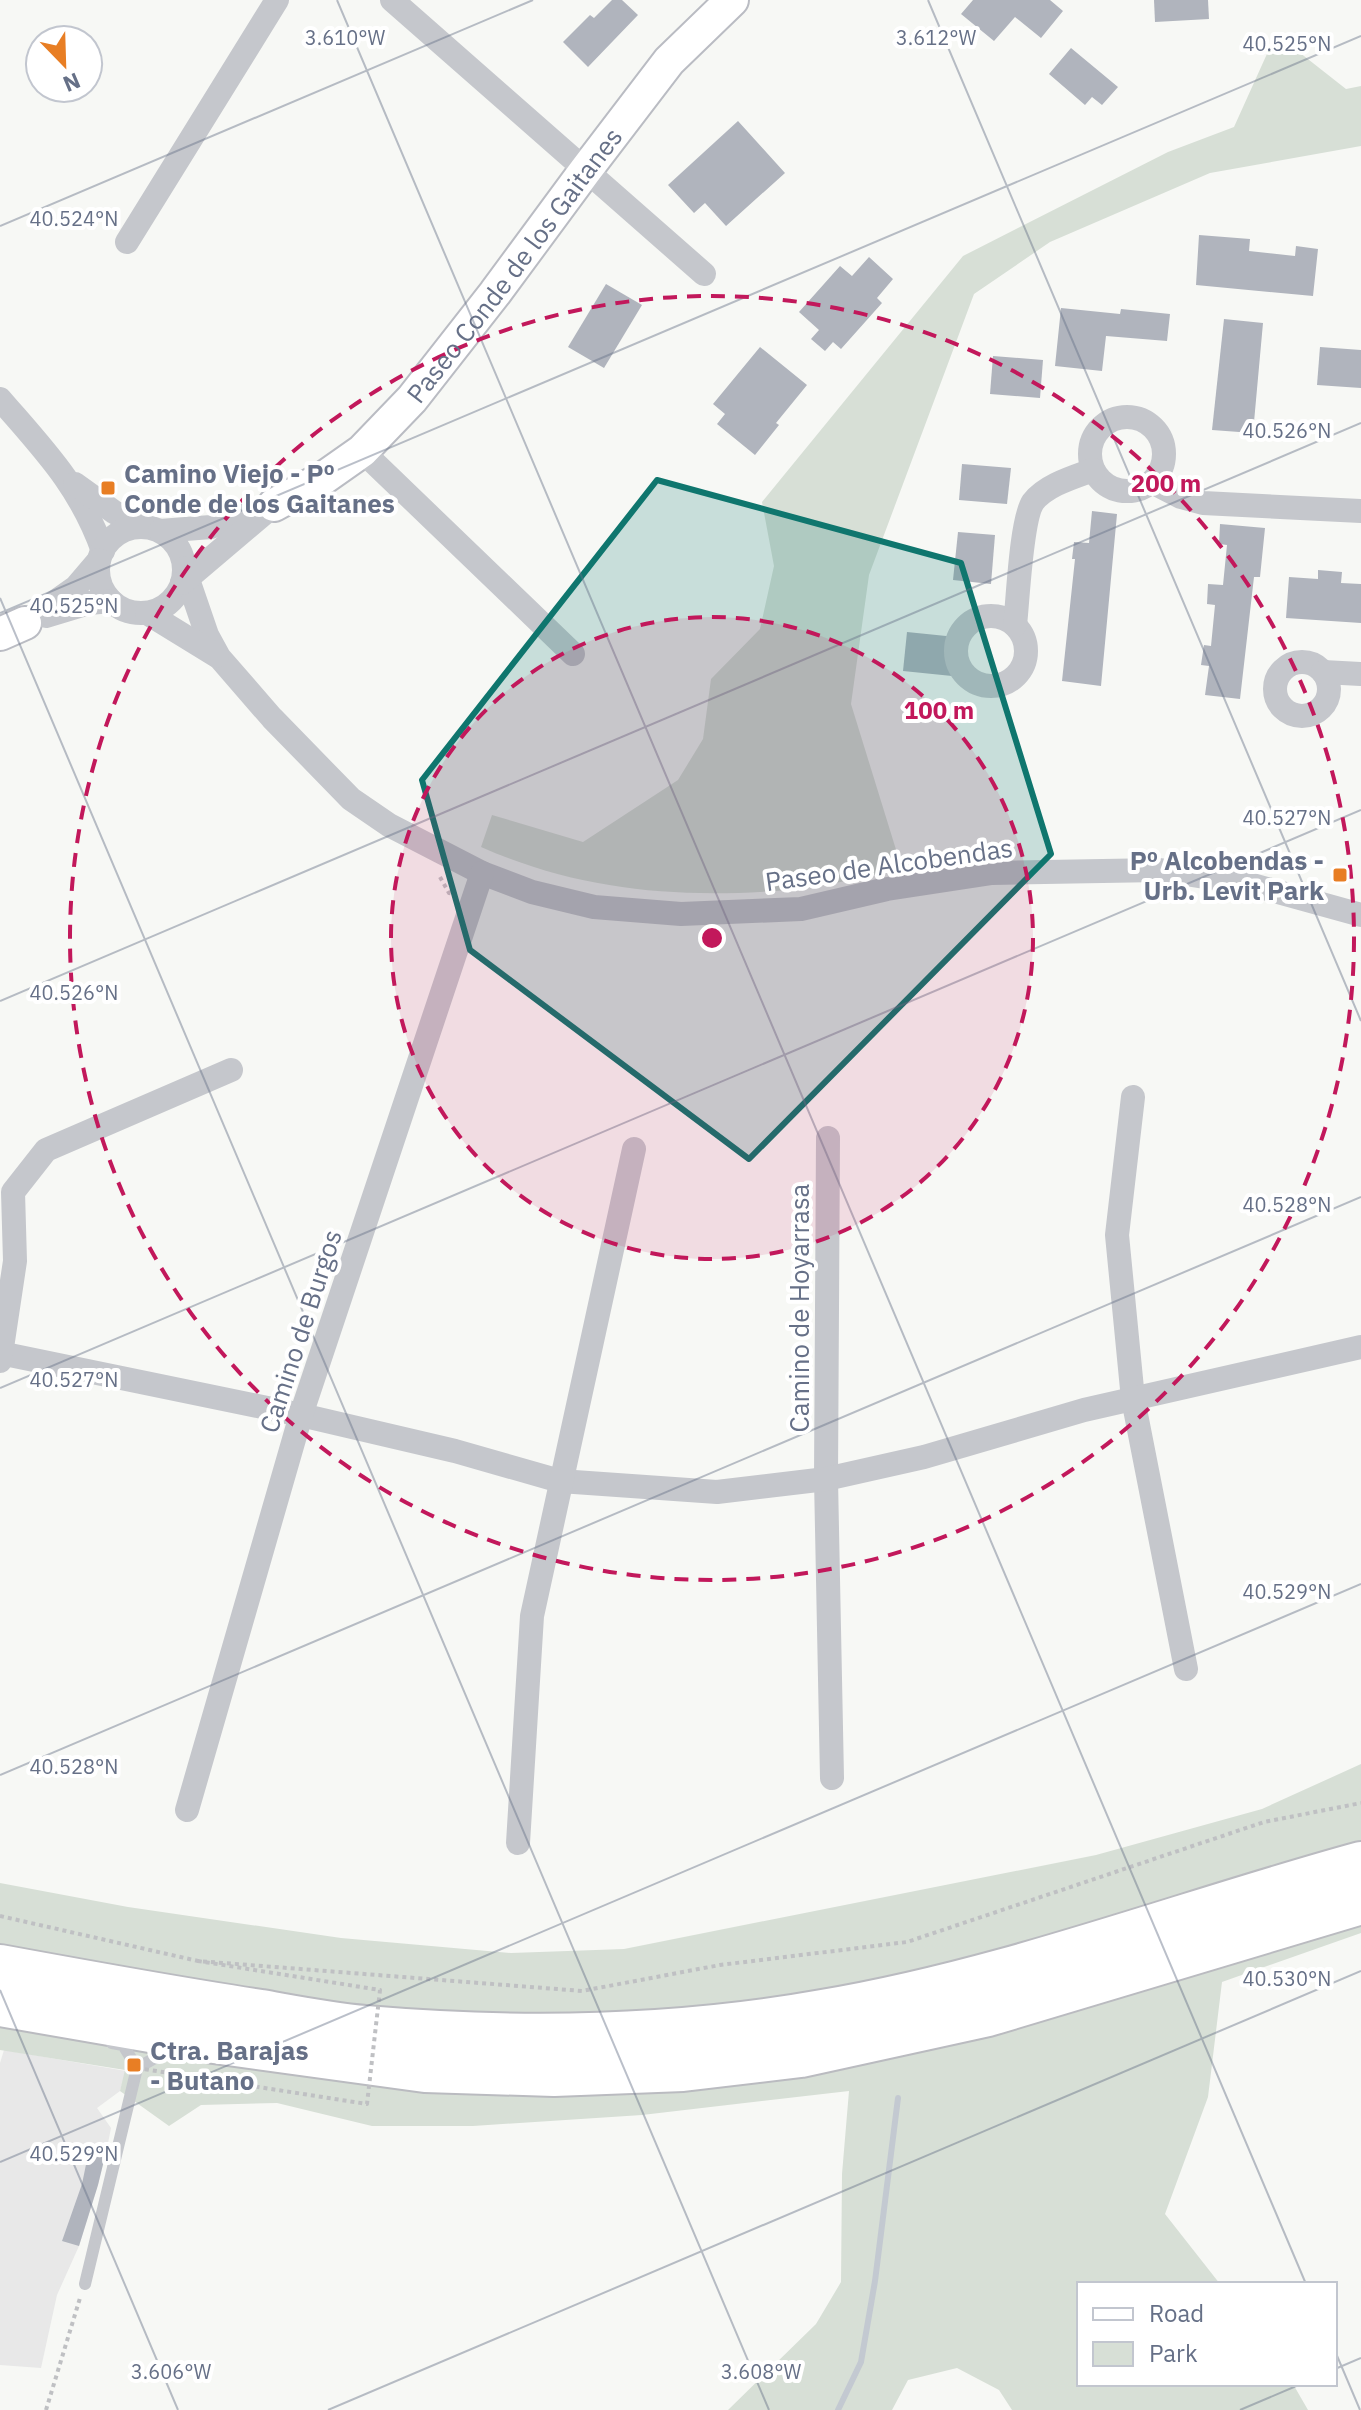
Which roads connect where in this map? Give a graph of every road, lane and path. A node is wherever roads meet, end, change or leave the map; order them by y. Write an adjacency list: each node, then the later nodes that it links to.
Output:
1 (277, 0): 5 (street)
2 (392, 0): 4 (street)
3 (732, 0): 4 (street, Paseo Conde de los Gaitanes)
4 (585, 171): 6 (street); 8 (street, Paseo Conde de los Gaitanes)
5 (127, 242)
6 (704, 274)
7 (0, 399): 10 (street)
8 (362, 451): 12 (street, Paseo Conde de los Gaitanes); 21 (street)
9 (1093, 470): 11 (street); 11 (street); 19 (street)
10 (67, 477): 14 (street); 15 (street)
11 (1152, 482): 13 (street)
12 (274, 505): 14 (street, Paseo Conde de los Gaitanes); 16 (street, Paseo Conde de los Gaitanes)
13 (1361, 511)
14 (151, 529): 15 (street); 16 (street)
15 (101, 556): 17 (street); 20 (street)
16 (185, 576): 18 (street); 22 (street, Paseo de Alcobendas)
17 (111, 601): 18 (street); 20 (street)
18 (147, 613): 22 (street, Paseo de Alcobendas)
19 (1015, 625)
20 (13, 629)
21 (573, 654)
22 (219, 657): 26 (street, Paseo de Alcobendas)
23 (1323, 672): 24 (street)
24 (1361, 674)
25 (435, 868): 27 (path)
26 (482, 873): 27 (street, Camino de Burgos); 28 (street, Paseo de Alcobendas)
27 (474, 898): 36 (street, Camino de Burgos)
28 (1361, 915)
29 (231, 1070): 34 (street)
30 (1133, 1097): 35 (street)
31 (828, 1138): 37 (street, Camino de Hoyarrasa)
32 (634, 1149): 38 (street)
33 (1361, 1347): 35 (street)
34 (1, 1356): 36 (street)
35 (1133, 1399): 37 (street); 39 (street)
36 (301, 1415): 38 (street); 42 (street, Camino de Burgos)
37 (826, 1479): 38 (street); 40 (street, Camino de Hoyarrasa)
38 (560, 1481): 43 (street)
39 (1186, 1669)
40 (832, 1778)
41 (1361, 1803): 47 (path)
42 (187, 1810)
43 (518, 1843)
44 (1361, 1863): 48 (highway)
45 (1361, 1903): 51 (highway)
46 (0, 1916): 47 (path)
47 (198, 1961): 52 (path, bridge)
48 (0, 1966)
49 (1, 2014): 51 (highway)
50 (93, 2040): 52 (lane)
51 (214, 2042): 52 (lane)
52 (137, 2068): 53 (lane)
53 (85, 2284): 54 (path)
54 (46, 2410)

